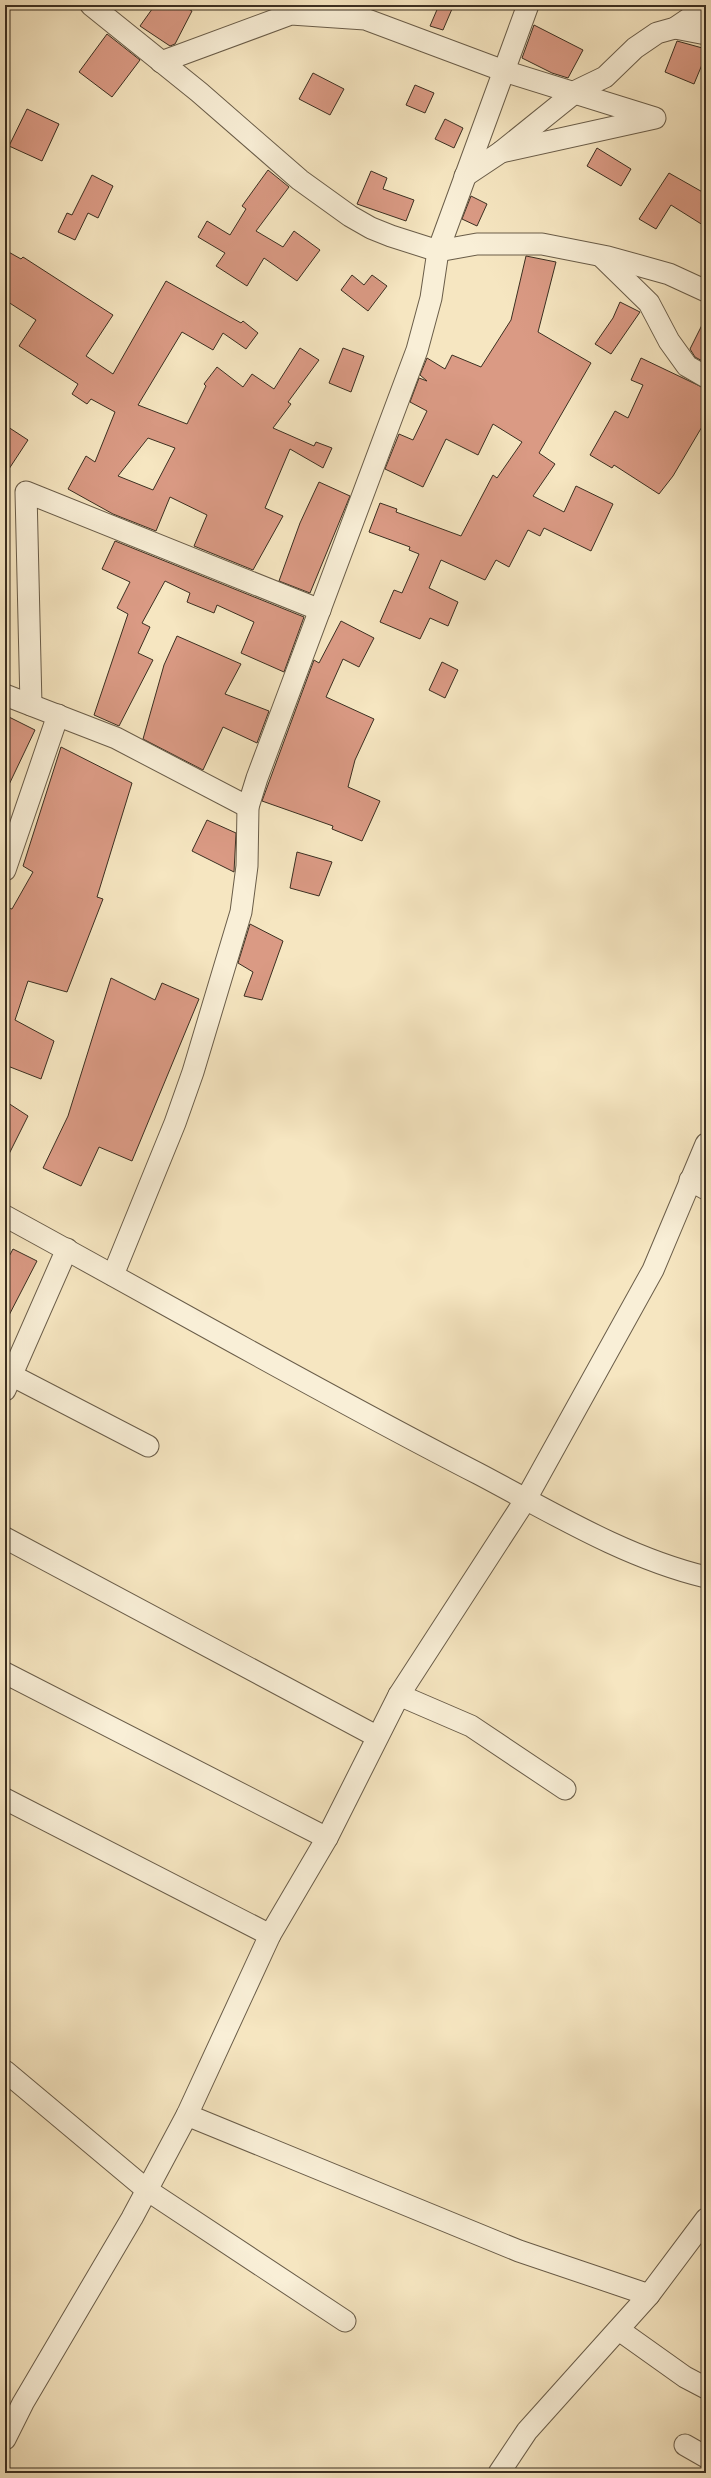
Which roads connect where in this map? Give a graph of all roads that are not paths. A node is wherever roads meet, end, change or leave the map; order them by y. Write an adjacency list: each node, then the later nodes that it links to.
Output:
1 (91, 5): 6 (street)
2 (528, 5): 7 (street)
3 (706, 7): 4 (street)
4 (674, 28): 5 (street); 8 (street)
5 (706, 34)
6 (161, 62): 7 (street); 11 (street)
7 (504, 71): 8 (street); 10 (street)
8 (573, 94): 9 (street); 9 (street)
9 (501, 152): 10 (street)
10 (465, 176): 11 (street)
11 (438, 251): 12 (street); 15 (street)
12 (600, 255): 13 (street); 14 (street)
13 (706, 291)
14 (706, 377)
15 (320, 610): 17 (street); 19 (street)
16 (5, 695): 17 (street)
17 (31, 705): 18 (street)
18 (58, 715): 19 (street); 20 (street)
19 (248, 807): 25 (street)
20 (5, 870)
21 (706, 1144): 22 (street)
22 (698, 1184): 28 (street)
23 (5, 1216): 24 (street)
24 (67, 1249): 25 (street); 26 (street)
25 (113, 1275): 28 (street)
26 (8, 1383): 27 (street)
27 (148, 1446)
28 (526, 1499): 30 (street); 32 (street)
29 (5, 1538): 33 (street)
30 (706, 1577)
31 (5, 1673): 36 (street)
32 (399, 1695): 33 (street); 34 (street)
33 (376, 1736): 36 (street)
34 (565, 1789)
35 (5, 1799): 37 (street)
36 (327, 1838): 37 (street)
37 (270, 1935): 39 (street)
38 (5, 2071): 40 (street)
39 (187, 2115): 40 (street); 42 (street)
40 (147, 2190): 43 (street); 46 (street)
41 (706, 2219): 42 (street)
42 (649, 2295): 44 (street)
43 (345, 2321)
44 (619, 2330): 45 (street); 49 (street)
45 (706, 2388)
46 (5, 2439)
47 (685, 2445): 48 (street)
48 (706, 2457)
49 (504, 2471)

